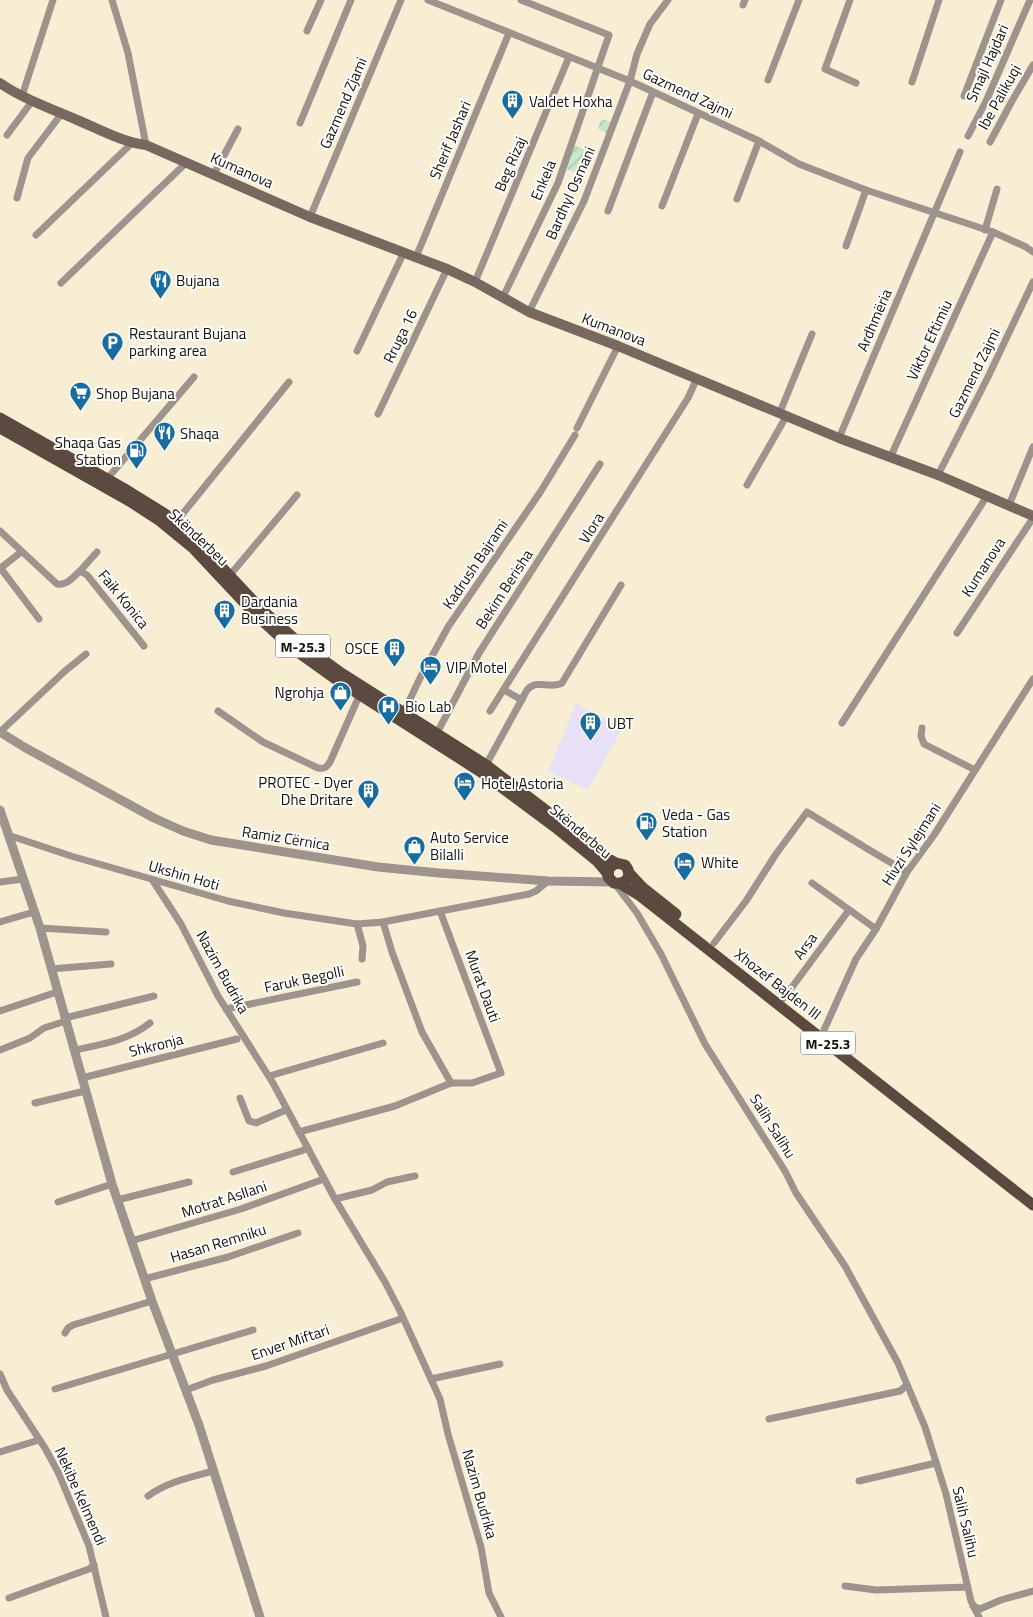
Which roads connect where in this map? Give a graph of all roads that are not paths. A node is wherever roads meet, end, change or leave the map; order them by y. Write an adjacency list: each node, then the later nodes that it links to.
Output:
1 (53, 0): 25 (street)
2 (112, 0): 37 (street)
3 (320, 0): 14 (street)
4 (351, 0): 30 (street)
5 (401, 0): 48 (street, Gazmend Zjami)
6 (428, 0): 15 (street, Gazmend Zajmi)
7 (521, 0): 18 (street, Enkela)
8 (668, 0): 20 (street, Bardhyl Osmani)
9 (799, 0): 19 (street)
10 (850, 0): 22 (street)
11 (938, 0): 21 (street)
12 (1001, 0): 26 (street)
13 (1030, 0): 33 (street, Smajl Hajdari)
14 (307, 31)
15 (509, 33): 16 (street, Gazmend Zajmi); 55 (street, Sherif Jashari)
16 (569, 57): 18 (street, Gazmend Zajmi); 57 (street, Beg Rizaj)
17 (1033, 65): 35 (street, Ibe Palikuqi)
18 (597, 68): 20 (street, Gazmend Zajmi); 60 (street, Enkela)
19 (768, 80)
20 (630, 82): 24 (street, Gazmend Zajmi); 61 (street, Bardhyl Osmani)
21 (912, 82)
22 (856, 83)
23 (1, 88): 25 (main road, Kumanova)
24 (653, 92): 29 (street, Gazmend Zajmi); 46 (street)
25 (22, 96): 27 (main road, Kumanova)
26 (964, 96)
27 (33, 100): 28 (main road, Kumanova); 32 (street)
28 (62, 113): 36 (main road, Kumanova); 43 (street)
29 (698, 114): 34 (street, Gazmend Zajmi); 45 (street)
30 (300, 123)
31 (238, 129): 40 (street)
32 (7, 135)
33 (968, 136)
34 (759, 141): 42 (street, Gazmend Zajmi); 44 (street)
35 (990, 142)
36 (132, 143): 37 (main road, Kumanova); 51 (street)
37 (146, 144): 39 (main road, Kumanova)
38 (960, 152): 47 (street)
39 (187, 162): 40 (main road, Kumanova); 59 (street, Kumanova)
40 (214, 174): 48 (main road, Kumanova)
41 (998, 189): 49 (street)
42 (866, 190): 47 (street, Gazmend Zajmi); 52 (street)
43 (17, 198)
44 (737, 199)
45 (662, 206)
46 (608, 211)
47 (935, 212): 49 (street, Gazmend Zajmi); 72 (street, Ardhmëria)
48 (310, 217): 53 (main road, Kumanova)
49 (985, 230): 50 (street, Gazmend Zajmi)
50 (994, 232): 54 (street, Gazmend Zajmi); 74 (street, Viktor Eftimiu)
51 (36, 235)
52 (846, 246)
53 (404, 252): 55 (main road, Kumanova); 64 (street)
54 (1033, 252)
55 (416, 257): 56 (main road, Kumanova)
56 (447, 269): 57 (main road, Kumanova); 68 (street, Rruga 16)
57 (475, 282): 60 (main road, Kumanova)
58 (1033, 282): 76 (street, Gazmend Zajmi)
59 (61, 283)
60 (503, 298): 61 (main road, Kumanova)
61 (529, 312): 63 (main road, Kumanova)
62 (812, 334): 69 (street)
63 (618, 346): 66 (main road, Kumanova); 100 (street, Kadrush Bajrami)
64 (357, 351)
65 (194, 377): 77 (street)
66 (697, 378): 69 (main road, Kumanova); 95 (street, Vlora)
67 (289, 382): 83 (street, Skënderbeu)
68 (378, 414)
69 (784, 414): 72 (main road, Kumanova); 78 (street)
70 (0, 418): 77 (main road, Skënderbeu / M-25.3)
71 (0, 428): 96 (main road, Skënderbeu / M-25.3)
72 (839, 438): 74 (main road, Kumanova)
73 (1033, 448): 81 (street)
74 (890, 458): 76 (main road, Kumanova)
75 (600, 464): 104 (street, Bekim Berisha)
76 (938, 475): 80 (main road, Kumanova)
77 (107, 479): 83 (main road, Skënderbeu / M-25.3)
78 (747, 484)
79 (297, 495): 88 (street, Skënderbeu)
80 (987, 496): 81 (main road, Kumanova); 101 (street)
81 (1009, 505): 82 (main road, Kumanova)
82 (1033, 517): 91 (street, Kumanova)
83 (176, 522): 88 (main road, Skënderbeu / M-25.3)
84 (0, 531): 85 (street, Faik Konica)
85 (22, 552): 87 (street, Faik Konica); 90 (street)
86 (97, 552): 87 (street, Faik Konica)
87 (80, 571): 92 (street, Faik Konica)
88 (230, 574): 100 (main road, Skënderbeu / M-25.3)
89 (621, 585): 97 (street)
90 (39, 619)
91 (957, 633)
92 (144, 646)
93 (86, 654): 103 (street, Ramiz Cërnica)
94 (1033, 679): 106 (street, Hivzi Sylejmani)
95 (504, 690): 97 (street); 99 (street, Vlora)
96 (360, 694): 98 (street); 111 (main road, Skënderbeu / M-25.3)
97 (522, 700): 105 (street)
98 (218, 711)
99 (490, 711)
100 (404, 712): 104 (main road, Skënderbeu / M-25.3)
101 (842, 723)
102 (922, 728): 106 (street)
103 (0, 732): 114 (street, Ramiz Cërnica)
104 (437, 733): 105 (main road, Skënderbeu / M-25.3)
105 (486, 765): 111 (main road, Skënderbeu / M-25.3)
106 (974, 770): 109 (street, Hivzi Sylejmani)
107 (0, 810): 108 (street)
108 (4, 829): 112 (street); 113 (street, Ukshin Hoti)
109 (907, 872): 124 (street, Hivzi Sylejmani); 126 (street)
110 (629, 873): 111 (main road); 111 (main road, M-25.3); 126 (main road, Xhozef Bajden III / M-25.3)
111 (608, 874): 114 (street, Ramiz Cërnica); 161 (main road, Xhozef Bajden III / M-25.3); 173 (street, Salih Salihu)
112 (23, 879): 115 (street); 119 (street)
113 (153, 881): 122 (street, Ukshin Hoti); 134 (street, Nazim Budrika)
114 (548, 881): 118 (street, Ukshin Hoti)
115 (0, 882)
116 (812, 883): 117 (street)
117 (849, 910): 124 (street); 133 (street, Arsa)
118 (440, 911): 121 (street, Ukshin Hoti); 145 (street, Murat Dauti)
119 (34, 912): 120 (street); 123 (street)
120 (0, 922)
121 (383, 922): 122 (street, Ukshin Hoti); 145 (street)
122 (357, 924): 127 (street)
123 (40, 928): 125 (street); 129 (street)
124 (876, 930): 138 (street, Hivzi Sylejmani)
125 (106, 932)
126 (714, 943): 133 (main road, Xhozef Bajden III / M-25.3)
127 (362, 959)
128 (111, 964): 129 (street)
129 (51, 969): 131 (street)
130 (357, 982): 134 (street, Faruk Begolli)
131 (57, 992): 135 (street); 136 (street)
132 (154, 996): 136 (street)
133 (784, 998): 138 (main road, Xhozef Bajden III / M-25.3)
134 (226, 1009): 143 (street, Nazim Budrika)
135 (0, 1011)
136 (65, 1019): 141 (street); 142 (street)
137 (150, 1023): 142 (street)
138 (824, 1030): 157 (main road, Xhozef Bajden III / M-25.3)
139 (237, 1039): 144 (street, Shkronja)
140 (383, 1043): 143 (street)
141 (0, 1050)
142 (75, 1050): 144 (street)
143 (269, 1076): 149 (street, Nazim Budrika)
144 (82, 1078): 146 (street)
145 (451, 1083): 150 (street)
146 (85, 1091): 148 (street); 156 (street)
147 (240, 1098): 149 (street)
148 (35, 1103)
149 (286, 1110): 150 (street, Nazim Budrika)
150 (299, 1132): 151 (street, Nazim Budrika)
151 (308, 1148): 152 (street); 154 (street, Nazim Budrika)
152 (233, 1172)
153 (415, 1176): 158 (street)
154 (324, 1179): 158 (street, Nazim Budrika); 163 (street, Motrat Asllani)
155 (189, 1182): 159 (street)
156 (112, 1184): 159 (street); 160 (street)
157 (1033, 1195)
158 (335, 1199): 166 (street, Nazim Budrika)
159 (117, 1200): 163 (street)
160 (58, 1202)
161 (1033, 1205)
162 (298, 1232): 164 (street, Hasan Remniku)
163 (131, 1241): 164 (street)
164 (144, 1279): 165 (street)
165 (152, 1301): 168 (street); 169 (street)
166 (403, 1318): 172 (street, Nazim Budrika); 175 (street, Enver Miftari)
167 (253, 1330): 169 (street)
168 (65, 1333)
169 (172, 1354): 174 (street); 175 (street)
170 (500, 1364): 172 (street)
171 (0, 1374): 176 (street, Nekibe Kelmendi)
172 (431, 1379): 192 (street, Nazim Budrika)
173 (907, 1385): 177 (street); 180 (street, Salih Salihu)
174 (55, 1389)
175 (186, 1390): 181 (street)
176 (4, 1391): 178 (street, Nekibe Kelmendi)
177 (769, 1419)
178 (39, 1440): 179 (street, Nekibe Kelmendi); 184 (street, Nekibe Kelmendi)
179 (0, 1452)
180 (936, 1463): 182 (street); 186 (street, Salih Salihu)
181 (213, 1471): 183 (street); 191 (street)
182 (859, 1481)
183 (148, 1496)
184 (94, 1565): 188 (street, Nekibe Kelmendi); 190 (street, Nekibe Kelmendi)
185 (845, 1586): 186 (street)
186 (967, 1587): 189 (street, Salih Salihu)
187 (1033, 1590): 189 (street)
188 (9, 1598)
189 (973, 1606): 193 (street, Salih Salihu)
190 (106, 1617)
191 (260, 1617)
192 (501, 1617)
193 (980, 1617)

